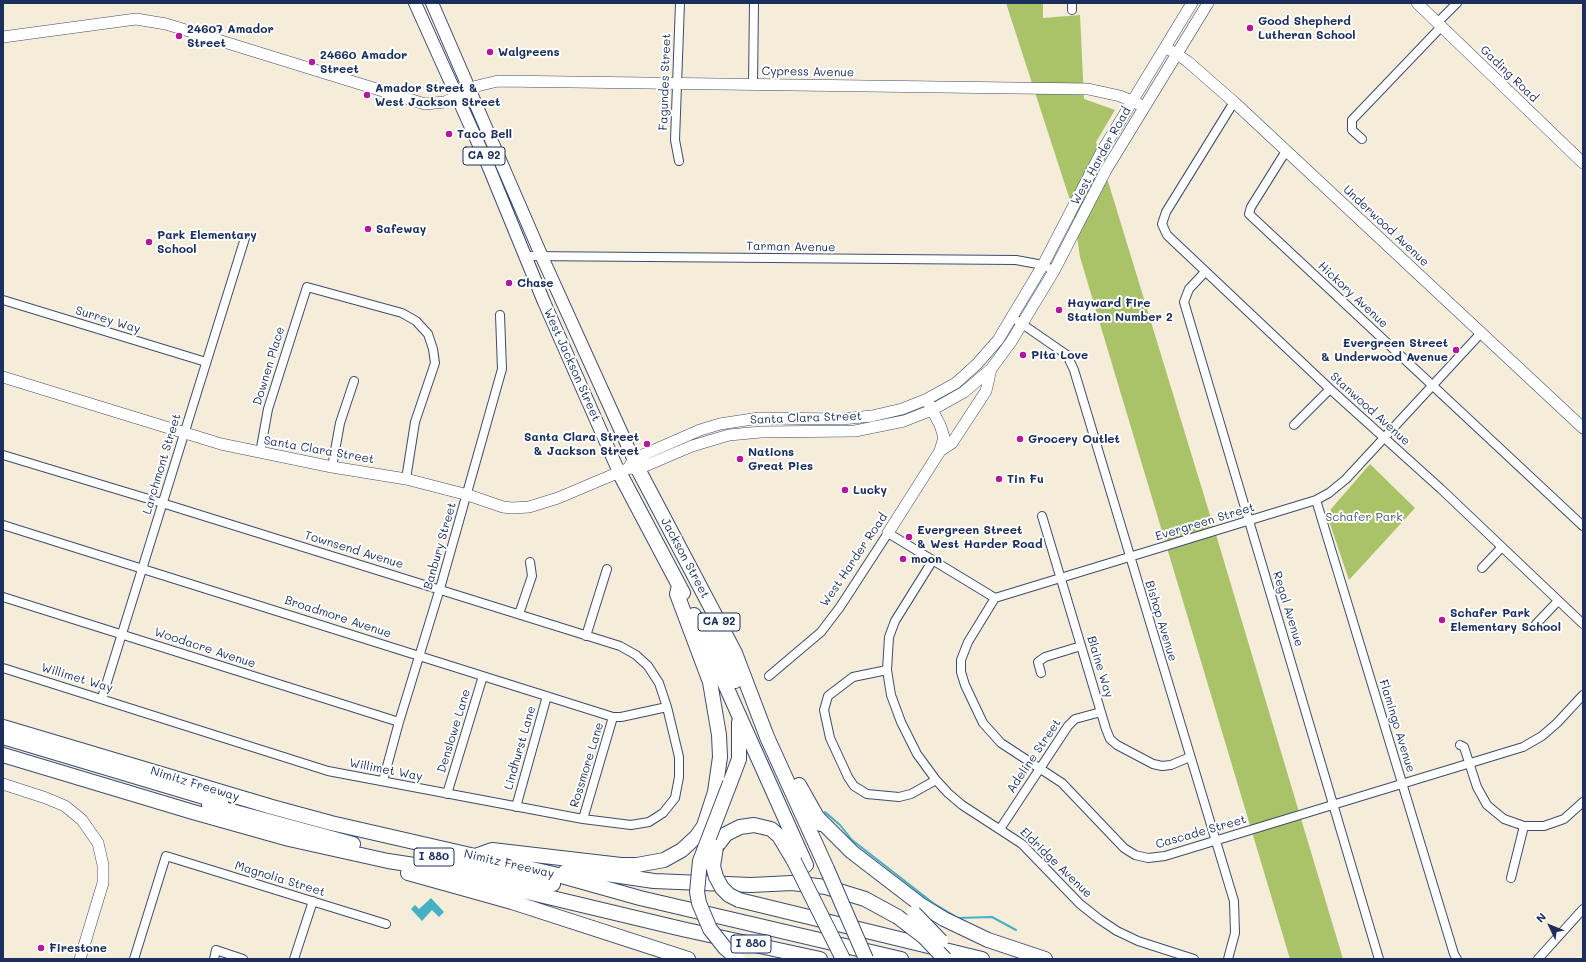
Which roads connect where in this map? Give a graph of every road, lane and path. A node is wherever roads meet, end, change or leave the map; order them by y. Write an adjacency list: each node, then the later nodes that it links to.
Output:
1 (415, 3): 16 (main road, CA 92)
2 (432, 3): 15 (main road, CA 92)
3 (680, 3): 13 (street, Fagundes Street)
4 (754, 3): 14 (street)
5 (1192, 3): 11 (main road, West Harder Road)
6 (1208, 3): 12 (main road, West Harder Road)
7 (1417, 3): 9 (main road, Gading Road)
8 (1457, 3): 9 (street)
9 (1439, 25): 20 (street); 23 (main road, Gading Road)
10 (3, 37): 16 (main road, Cypress Avenue)
11 (1166, 47): 12 (main road, Underwood Avenue); 17 (main road, West Harder Road)
12 (1176, 54): 18 (main road, Underwood Avenue); 19 (main road, West Harder Road)
13 (677, 84): 14 (main road, Cypress Avenue); 15 (main road, Cypress Avenue); 22 (street, Fagundes Street)
14 (753, 84): 17 (main road, Cypress Avenue)
15 (470, 89): 16 (main road, Cypress Avenue); 26 (main road, CA 92)
16 (457, 96): 25 (main road, CA 92)
17 (1132, 101): 19 (main road, Cypress Avenue); 27 (main road, West Harder Road)
18 (1234, 102): 21 (main road, Underwood Avenue); 29 (street, Stanwood Avenue)
19 (1144, 106): 28 (main road, West Harder Road)
20 (1362, 139)
21 (1286, 151): 36 (main road, Underwood Avenue); 41 (street, Hickory Avenue)
22 (679, 161)
23 (1583, 163)
24 (245, 238): 37 (street, Larchmont Street)
25 (526, 256): 26 (street, Tarman Avenue); 52 (main road, West Jackson Street / CA 92)
26 (542, 256): 27 (street, Tarman Avenue); 52 (main road, West Jackson Street / CA 92)
27 (1043, 265): 28 (street, Tarman Avenue); 30 (main road, West Harder Road)
28 (1054, 271): 32 (main road, West Harder Road)
29 (1205, 272): 42 (street, Stanwood Avenue); 59 (street, Regal Avenue)
30 (1025, 296): 32 (main road); 34 (main road, West Harder Road)
31 (3, 300): 37 (street, Surrey Way)
32 (1035, 302): 35 (main road, West Harder Road)
33 (500, 315): 55 (street, Banbury Street)
34 (1012, 317): 35 (street, Bishop Avenue); 43 (main road, Santa Clara Street)
35 (1022, 324): 38 (main road, Santa Clara Street); 64 (street, Bishop Avenue)
36 (1481, 333): 41 (street, Evergreen Street); 46 (main road, Underwood Avenue)
37 (206, 362): 47 (street, Larchmont Street)
38 (991, 369): 44 (main road, Santa Clara Street); 49 (main road)
39 (3, 377): 47 (main road, Santa Clara Street)
40 (354, 381): 53 (street)
41 (1433, 385): 48 (street, Evergreen Street); 61 (street, Hickory Avenue)
42 (1330, 389): 45 (street); 48 (street, Stanwood Avenue)
43 (927, 399): 44 (main road, West Harder Road); 52 (main road, Santa Clara Street)
44 (932, 410): 49 (main road, West Harder Road); 52 (main road, Santa Clara Street)
45 (1294, 425)
46 (1583, 428)
47 (185, 434): 50 (main road, Santa Clara Street); 57 (street, Larchmont Street)
48 (1384, 438): 56 (street, Evergreen Street); 63 (street, Stanwood Avenue)
49 (940, 451): 62 (main road, West Harder Road)
50 (260, 453): 53 (main road, Santa Clara Street); 54 (street, Downen Place)
51 (3, 455): 57 (street, Townsend Avenue)
52 (630, 467): 55 (main road, Santa Clara Street); 71 (highway, Jackson Street / CA 92); 97 (highway, Jackson Street / CA 92); 117 (highway)
53 (332, 468): 54 (main road, Santa Clara Street)
54 (406, 479): 55 (main road, Santa Clara Street)
55 (468, 495): 72 (street, Banbury Street)
56 (1316, 500): 59 (street, Evergreen Street); 108 (street, Flamingo Avenue)
57 (162, 503): 67 (street, Larchmont Street); 72 (street, Townsend Avenue)
58 (1042, 516): 70 (street, Blaine Way)
59 (1249, 521): 64 (street, Evergreen Street); 111 (street, Regal Avenue)
60 (3, 524): 67 (street, Broadmore Avenue)
61 (1583, 526)
62 (888, 533): 65 (street); 87 (street, West Harder Road)
63 (1502, 547): 68 (street); 75 (street, Stanwood Avenue)
64 (1129, 557): 70 (street, Evergreen Street); 102 (street, Bishop Avenue)
65 (933, 560): 74 (street); 84 (street, Eldridge Avenue)
66 (530, 562): 76 (street)
67 (142, 567): 79 (street, Larchmont Street); 82 (street, Broadmore Avenue)
68 (1482, 568)
69 (607, 569): 80 (street)
70 (1060, 578): 74 (street, Evergreen Street); 81 (street, Blaine Way)
71 (679, 586): 92 (highway, CA 92); 119 (highway)
72 (440, 590): 76 (street, Townsend Avenue); 82 (street, Banbury Street)
73 (3, 597): 79 (street, Woodacre Avenue)
74 (995, 598): 104 (street, Cascade Street)
75 (1558, 601): 77 (street); 78 (street, Stanwood Avenue)
76 (519, 614): 80 (street, Townsend Avenue)
77 (1536, 624)
78 (1583, 624)
79 (121, 635): 90 (street, Larchmont Street); 95 (street, Woodacre Avenue)
80 (586, 636): 91 (street, Townsend Avenue)
81 (1081, 646): 85 (street); 93 (street, Blaine Way)
82 (420, 655): 86 (street, Broadmore Avenue); 95 (street, Banbury Street)
83 (3, 668): 90 (street, Willimet Way)
84 (888, 670): 105 (street, Eldridge Avenue); 105 (street)
85 (1041, 673)
86 (483, 676): 89 (street, Broadmore Avenue); 109 (street, Denslowe Lane)
87 (769, 676)
88 (1583, 695): 103 (street, Cascade Street)
89 (547, 696): 94 (street, Broadmore Avenue); 112 (street, Lindhurst Lane)
90 (102, 698): 106 (street, Willimet Way)
91 (667, 707): 94 (street, Broadmore Avenue); 114 (street, Willimet Way)
92 (738, 710): 121 (highway, CA 92); 136 (highway, bridge)
93 (1101, 712): 102 (street, Blaine Way); 104 (street, Adeline Street)
94 (613, 717): 114 (street, Rossmore Lane)
95 (399, 722): 106 (street, Banbury Street)
96 (3, 727): 119 (highway, Nimitz Freeway / I 880)
97 (767, 736): 113 (highway); 117 (highway, CA 92)
98 (3, 737): 139 (highway, I 880)
99 (3, 743): 122 (highway, I 880)
100 (1460, 745): 103 (street)
101 (3, 755): 120 (highway, Nimitz Freeway / I 880)
102 (1190, 757): 118 (street, Bishop Avenue)
103 (1470, 764): 108 (street, Cascade Street); 115 (street)
104 (1039, 768): 116 (street, Adeline Street); 118 (street, Cascade Street)
105 (936, 780): 116 (street, Eldridge Avenue)
106 (383, 781): 109 (street, Willimet Way)
107 (3, 784): 129 (main road)
108 (1402, 785): 111 (street, Cascade Street); 148 (street, Flamingo Avenue)
109 (447, 794): 112 (street, Willimet Way)
110 (1583, 802): 115 (street)
111 (1334, 805): 118 (street, Cascade Street); 147 (street, Regal Avenue)
112 (516, 807): 114 (street, Willimet Way)
113 (817, 817): 142 (highway, bridge); 144 (highway)
114 (583, 819)
115 (1524, 826): 124 (street)
116 (1000, 829): 145 (street, Eldridge Avenue)
117 (811, 833): 139 (highway, CA 92, bridge)
118 (1216, 841): 146 (street, Bishop Avenue)
119 (475, 856): 123 (highway, Nimitz Freeway / I 880)
120 (388, 862): 122 (highway, Nimitz Freeway / I 880); 128 (highway)
121 (800, 863): 138 (highway, CA 92, bridge); 143 (highway, bridge)
122 (414, 866): 137 (highway, Nimitz Freeway / I 880)
123 (558, 876): 140 (highway, Nimitz Freeway / I 880); 141 (highway, bridge)
124 (1511, 878)
125 (313, 901): 127 (street, Magnolia Street); 130 (street, Magnolia Street); 133 (street)
126 (1583, 909): 149 (street)
127 (386, 924)
128 (628, 941): 134 (highway); 135 (highway)
129 (80, 959)
130 (134, 959)
131 (214, 959): 132 (street)
132 (243, 959)
133 (294, 959)
134 (671, 959)
135 (688, 959)
136 (738, 959)
137 (820, 959)
138 (844, 959)
139 (867, 959)
140 (901, 959)
141 (946, 959)
142 (954, 959)
143 (982, 959)
144 (1045, 959)
145 (1194, 959)
146 (1228, 959)
147 (1379, 959)
148 (1457, 959)
149 (1538, 959)

